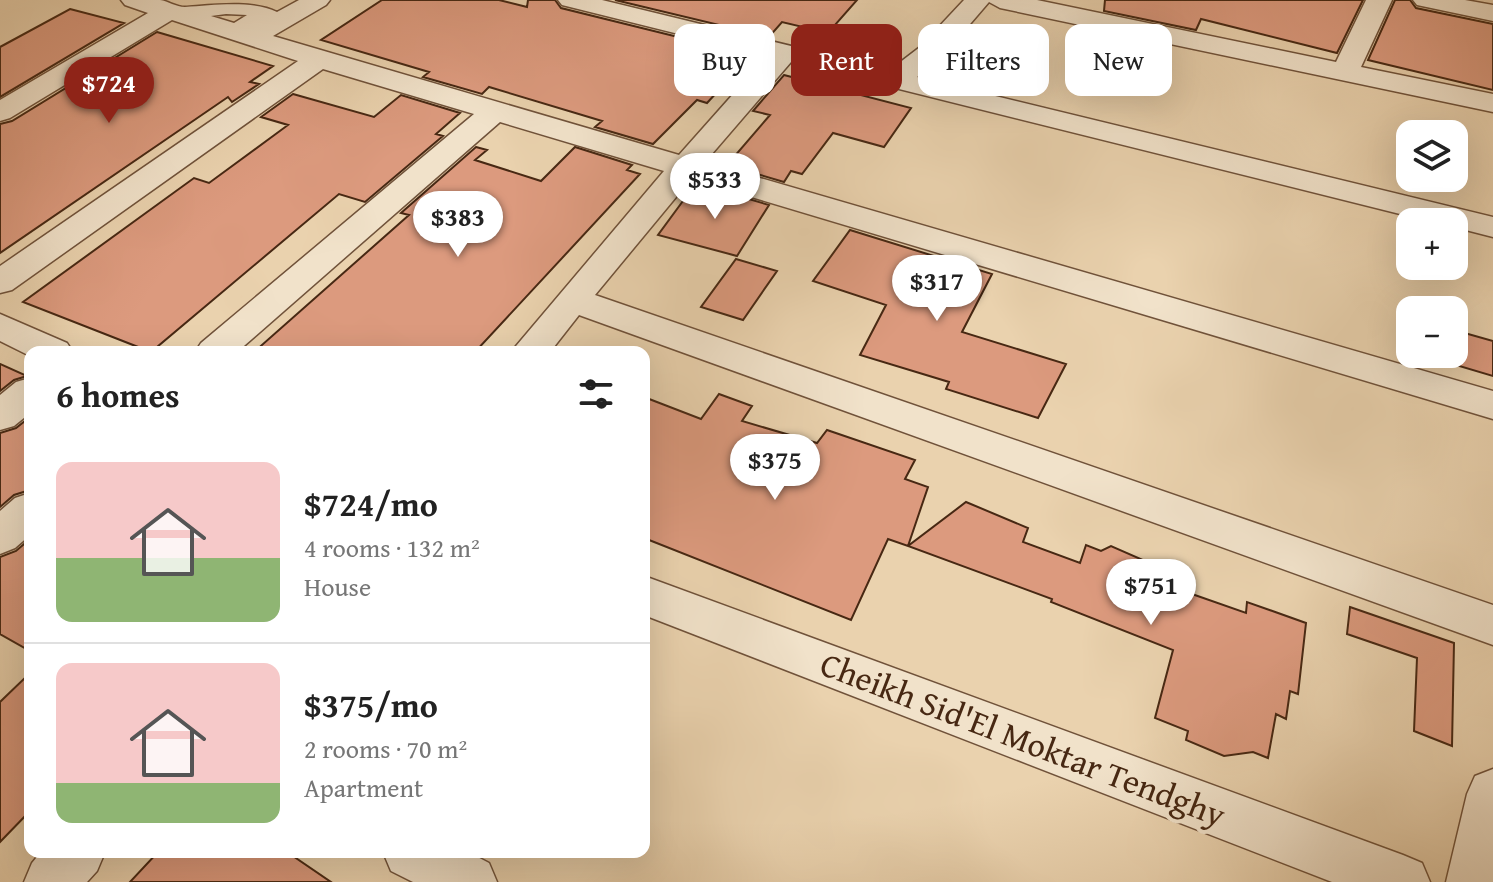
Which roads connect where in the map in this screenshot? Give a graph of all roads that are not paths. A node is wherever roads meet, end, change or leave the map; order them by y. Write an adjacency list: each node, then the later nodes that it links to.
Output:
1 (134, 0): 9 (street)
2 (317, 0): 10 (street)
3 (978, 0): 15 (street)
4 (1000, 0): 14 (street)
5 (1379, 0): 14 (street)
6 (1426, 0): 8 (street)
7 (578, 1): 11 (street)
8 (1493, 13)
9 (176, 14): 10 (street); 19 (street)
10 (243, 36): 13 (street)
11 (784, 54): 12 (street); 20 (street)
12 (791, 56)
13 (319, 59): 18 (street); 22 (street)
14 (1346, 70): 17 (street)
15 (902, 75)
16 (902, 82): 21 (street)
17 (1493, 103)
18 (495, 111): 20 (street); 26 (street)
19 (0, 112)
20 (685, 166): 23 (street); 29 (street)
21 (1493, 227)
22 (0, 282)
23 (572, 300): 27 (street); 34 (street)
24 (0, 326): 25 (street)
25 (42, 346)
26 (221, 346)
27 (535, 346)
28 (24, 397): 30 (street)
29 (1493, 405)
30 (0, 416)
31 (24, 515): 32 (street)
32 (0, 536)
33 (650, 597): 40 (street, Cheikh Sid'El Moktar Tendghy)
34 (1493, 625)
35 (1491, 815): 41 (street)
36 (73, 858): 38 (street)
37 (422, 858): 39 (street)
38 (51, 882)
39 (470, 882)
40 (1403, 882)
41 (1473, 882)

